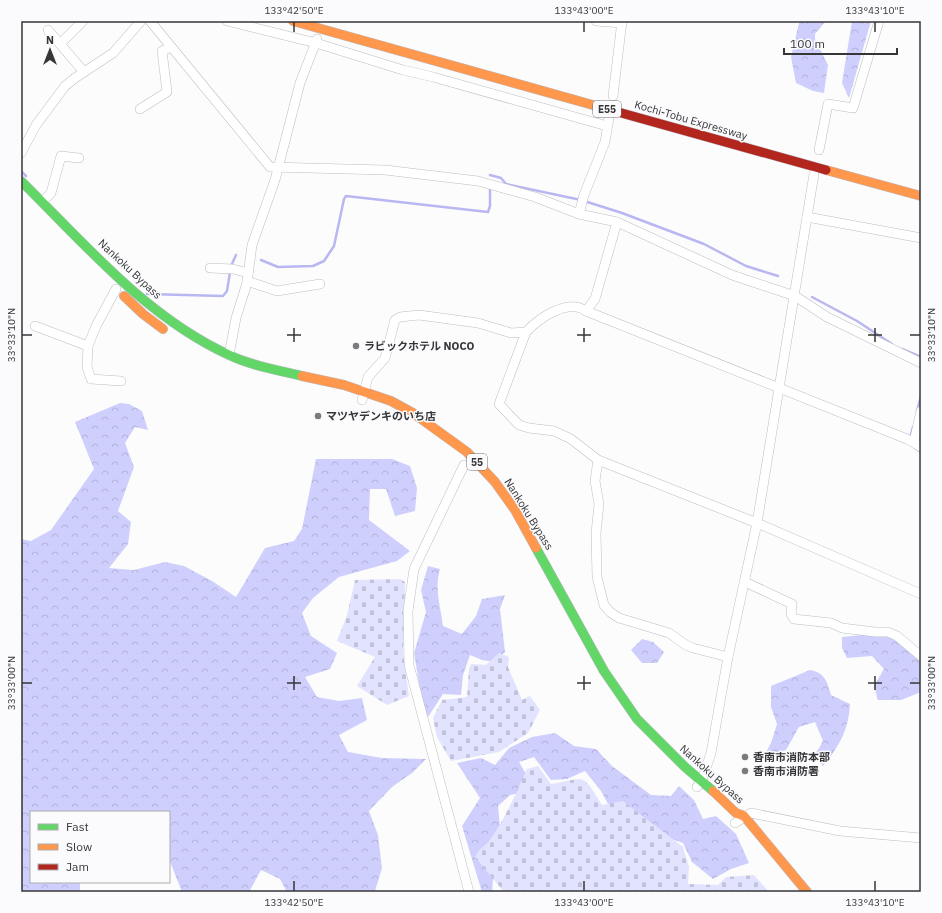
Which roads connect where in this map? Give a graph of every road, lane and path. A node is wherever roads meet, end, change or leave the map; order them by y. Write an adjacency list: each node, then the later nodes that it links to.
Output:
1 (83, 21): 11 (street)
2 (141, 21): 13 (street)
3 (150, 21): 12 (street)
4 (227, 21): 10 (street)
5 (293, 21): 23 (highway, Kochi-Tobu Expressway / E55)
6 (596, 21): 8 (street)
7 (879, 21): 16 (street)
8 (622, 22): 14 (street)
9 (48, 30): 11 (street)
10 (317, 41): 19 (street); 25 (street)
11 (60, 44): 13 (street)
12 (171, 46): 15 (street); 19 (street)
13 (84, 72): 17 (street)
14 (613, 96)
15 (140, 109)
16 (819, 150)
17 (21, 153)
18 (79, 158): 24 (street)
19 (278, 168): 25 (street); 30 (street)
20 (814, 174): 26 (street)
21 (21, 181): 24 (highway, Nankoku Bypass / 55)
22 (21, 194): 32 (highway, Nankoku Bypass)
23 (921, 196)
24 (42, 202): 39 (highway, Nankoku Bypass / 55)
25 (579, 214): 27 (street)
26 (807, 216): 28 (street); 33 (street)
27 (617, 222): 33 (street); 34 (street)
28 (921, 238)
29 (210, 268): 30 (street)
30 (248, 277): 31 (street); 39 (street)
31 (320, 284)
32 (116, 289): 37 (highway, Nankoku Bypass); 38 (street)
33 (795, 296): 40 (street); 44 (street)
34 (586, 311): 36 (street); 44 (street)
35 (35, 326): 38 (street)
36 (526, 332): 45 (street); 51 (street)
37 (173, 336)
38 (88, 346): 42 (street)
39 (227, 359): 41 (highway, Nankoku Bypass / 55); 45 (highway, Nankoku Bypass / 55)
40 (921, 363)
41 (260, 376)
42 (121, 381)
43 (292, 383): 45 (highway, Nankoku Bypass / 55)
44 (779, 388): 49 (street); 55 (street)
45 (363, 396): 46 (highway, Nankoku Bypass / 55); 62 (highway, Nankoku Bypass / 55)
46 (381, 408)
47 (921, 411): 49 (street)
48 (401, 417): 50 (highway)
49 (914, 443)
50 (447, 450)
51 (598, 460): 55 (street); 60 (street)
52 (461, 462): 53 (highway, 55); 66 (street)
53 (474, 474)
54 (509, 519): 57 (highway, Nankoku Bypass)
55 (757, 524): 56 (street); 58 (street)
56 (745, 582): 59 (street); 60 (street)
57 (550, 593)
58 (921, 594)
59 (921, 656)
60 (728, 657): 62 (street)
61 (587, 660): 62 (highway, Nankoku Bypass / 55)
62 (700, 784): 63 (highway, Nankoku Bypass / 55); 64 (highway, Nankoku Bypass / 55)
63 (744, 816): 64 (street); 65 (street); 68 (highway, Nankoku Bypass / 55)
64 (735, 823): 67 (highway, Nankoku Bypass / 55)
65 (921, 838)
66 (469, 892)
67 (794, 892)
68 (807, 892)

